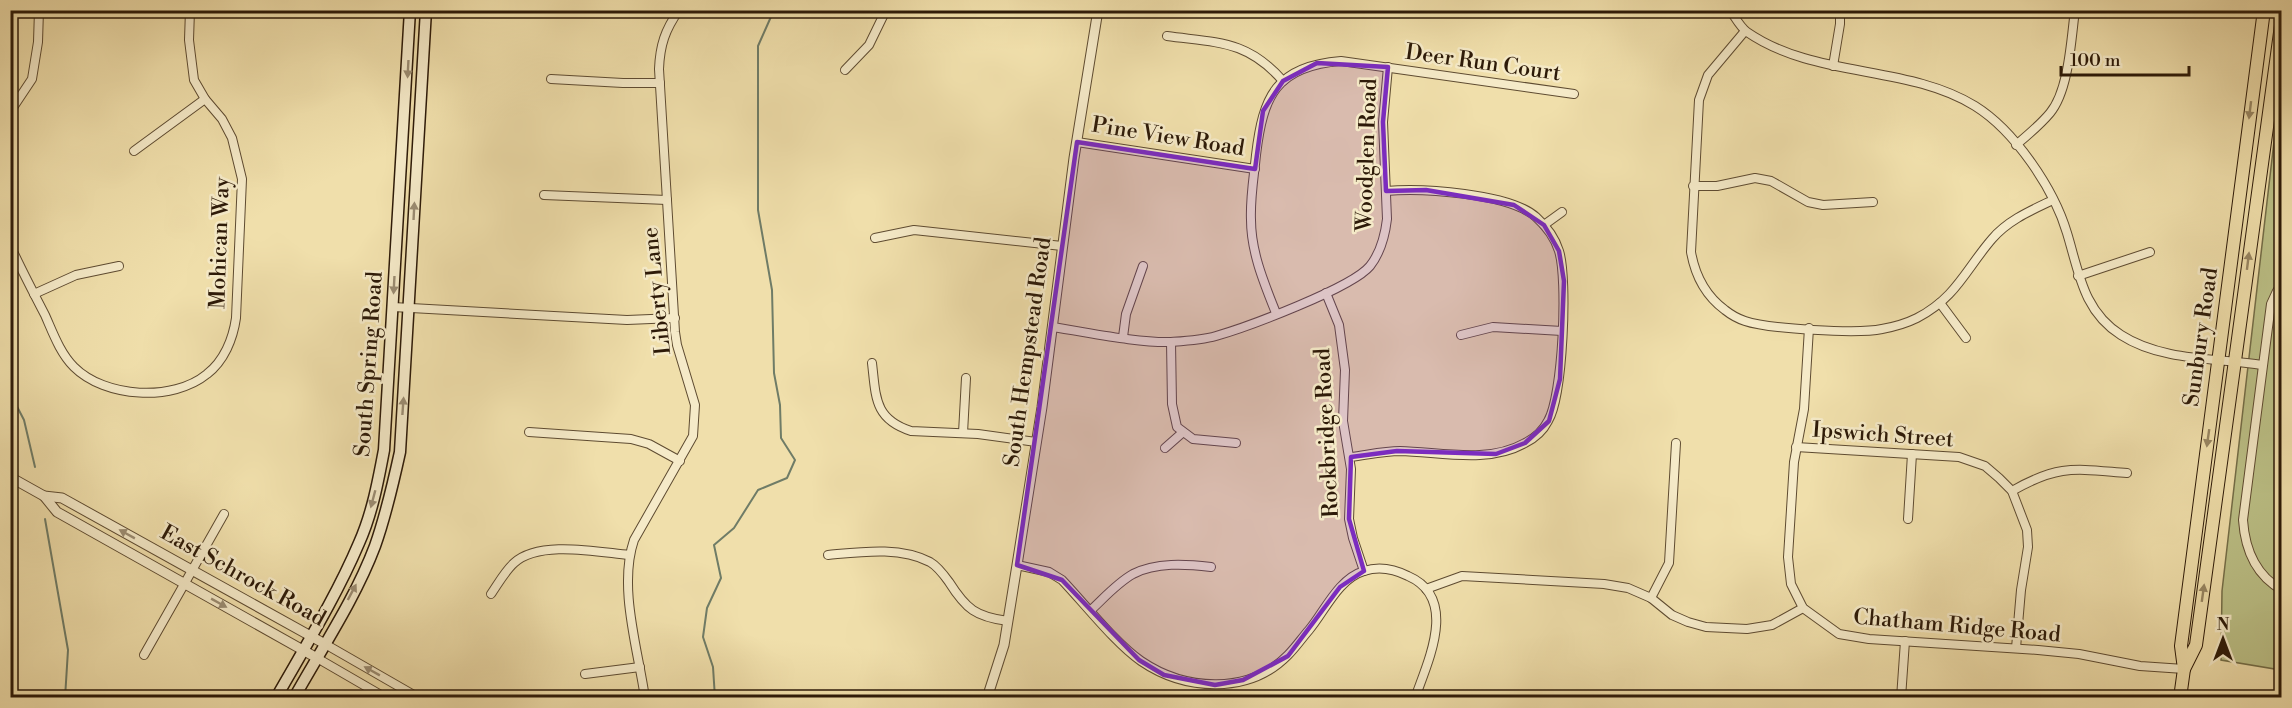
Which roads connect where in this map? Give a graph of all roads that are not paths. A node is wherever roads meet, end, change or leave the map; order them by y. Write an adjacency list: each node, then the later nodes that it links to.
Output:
1 (39, 10): 23 (street)
2 (190, 10): 22 (street, Mohican Way)
3 (410, 10): 48 (main road, South Spring Road, one-way to 48)
4 (426, 10): 49 (main road, South Spring Road, one-way to 4)
5 (679, 10): 20 (street, Liberty Lane)
6 (886, 10): 17 (street)
7 (1098, 10): 24 (street, South Hempstead Road)
8 (1731, 10): 13 (street)
9 (1840, 10): 15 (street)
10 (2075, 10): 25 (street)
11 (2264, 10): 40 (main road, Sunbury Road, one-way to 40)
12 (2282, 18): 60 (main road, Sunbury Road, one-way to 12)
13 (1745, 31): 15 (street); 28 (street)
14 (1167, 36): 19 (street)
15 (1833, 66): 25 (street)
16 (1388, 67): 19 (street, Deer Run Court); 21 (street, Deer Run Court); 29 (street, Woodglen Road)
17 (845, 70)
18 (551, 79): 20 (street)
19 (1283, 81): 27 (street)
20 (660, 83): 31 (street, Liberty Lane)
21 (1574, 94)
22 (205, 99): 26 (street); 46 (street, Mohican Way)
23 (10, 112)
24 (1077, 142): 27 (street, Pine View Road); 38 (street, South Hempstead Road)
25 (2016, 145): 32 (street)
26 (134, 151)
27 (1255, 169): 50 (street)
28 (1693, 186): 33 (street); 53 (street)
29 (1386, 191): 35 (street); 45 (street, Woodglen Road)
30 (544, 195): 31 (street)
31 (667, 200): 51 (street, Liberty Lane)
32 (2053, 200): 43 (street); 47 (street)
33 (1873, 202)
34 (1562, 213): 35 (street)
35 (1544, 225): 54 (street)
36 (875, 238): 38 (street)
37 (10, 245): 46 (street)
38 (1062, 246): 52 (street, South Hempstead Road)
39 (2150, 252): 43 (street)
40 (2232, 264): 59 (main road, Sunbury Road); 60 (main road)
41 (119, 266): 46 (street)
42 (1143, 266): 56 (street)
43 (2078, 276): 59 (street)
44 (2282, 290): 62 (street)
45 (1326, 293): 50 (street, Woodglen Road); 74 (street, Rockbridge Road)
46 (34, 294)
47 (1940, 303): 53 (street); 57 (street)
48 (393, 307): 49 (street); 96 (main road, South Spring Road, one-way to 96)
49 (409, 308): 51 (street); 98 (main road, South Spring Road, one-way to 49)
50 (1276, 313): 58 (street, Woodglen Road)
51 (675, 318): 75 (street, Liberty Lane)
52 (1052, 327): 56 (street, Woodglen Road); 68 (street, South Hempstead Road)
53 (1809, 328): 71 (street, Chatham Ridge Road)
54 (1562, 330): 55 (street); 74 (street)
55 (1461, 335)
56 (1123, 337): 58 (street, Woodglen Road)
57 (1966, 338)
58 (1171, 342): 66 (street)
59 (2219, 359): 60 (street); 67 (main road); 104 (main road, Sunbury Road, one-way to 104)
60 (2234, 361): 62 (street); 67 (main road, Sunbury Road)
61 (872, 363): 65 (street)
62 (2262, 365): 90 (street)
63 (966, 378): 65 (street)
64 (529, 432): 75 (street)
65 (963, 433): 68 (street)
66 (1182, 433): 70 (street); 72 (street)
67 (2225, 439): 104 (main road, Sunbury Road, one-way to 67)
68 (1036, 442): 84 (street, South Hempstead Road)
69 (1676, 442): 92 (street)
70 (1236, 443)
71 (1796, 447): 73 (street, Ipswich Street); 93 (street, Chatham Ridge Road)
72 (1165, 448)
73 (1912, 454): 78 (street, Ipswich Street); 81 (street)
74 (1350, 457): 87 (street, Rockbridge Road)
75 (680, 461): 82 (street, Liberty Lane)
76 (2127, 473): 78 (street)
77 (10, 477): 79 (street, East Schrock Road)
78 (2012, 491): 99 (street, Ipswich Street)
79 (44, 496): 86 (street, East Schrock Road, one-way to 79); 88 (street, East Schrock Road)
80 (224, 514): 86 (street)
81 (1908, 519)
82 (629, 555): 91 (street); 103 (street, Liberty Lane)
83 (828, 555): 95 (street)
84 (1017, 565): 94 (street); 95 (street, South Hempstead Road)
85 (1211, 567): 94 (street)
86 (193, 570): 88 (street); 96 (street, East Schrock Road)
87 (1364, 571): 89 (street); 94 (street)
88 (185, 584): 100 (street, East Schrock Road, one-way to 100); 101 (street)
89 (1426, 589): 92 (street); 112 (street)
90 (2282, 590)
91 (491, 594)
92 (1651, 598): 93 (street)
93 (1803, 608): 97 (street, Chatham Ridge Road)
94 (1090, 610)
95 (1008, 621): 111 (street, South Hempstead Road)
96 (311, 636): 98 (street, East Schrock Road); 100 (main road, South Spring Road)
97 (1905, 641): 99 (street, Chatham Ridge Road); 113 (street)
98 (325, 644): 102 (main road, South Spring Road); 109 (street, East Schrock Road, one-way to 98)
99 (2016, 648): 104 (street, Chatham Ridge Road)
100 (304, 650): 102 (street, East Schrock Road); 106 (main road, South Spring Road)
101 (144, 655)
102 (317, 658): 107 (main road, South Spring Road); 108 (street, East Schrock Road)
103 (640, 667): 105 (street); 110 (street, Liberty Lane)
104 (2184, 669): 114 (main road, Sunbury Road)
105 (585, 675)
106 (276, 698)
107 (294, 698)
108 (386, 698)
109 (419, 698)
110 (645, 698)
111 (987, 698)
112 (1415, 698)
113 (1902, 698)
114 (2180, 698)

